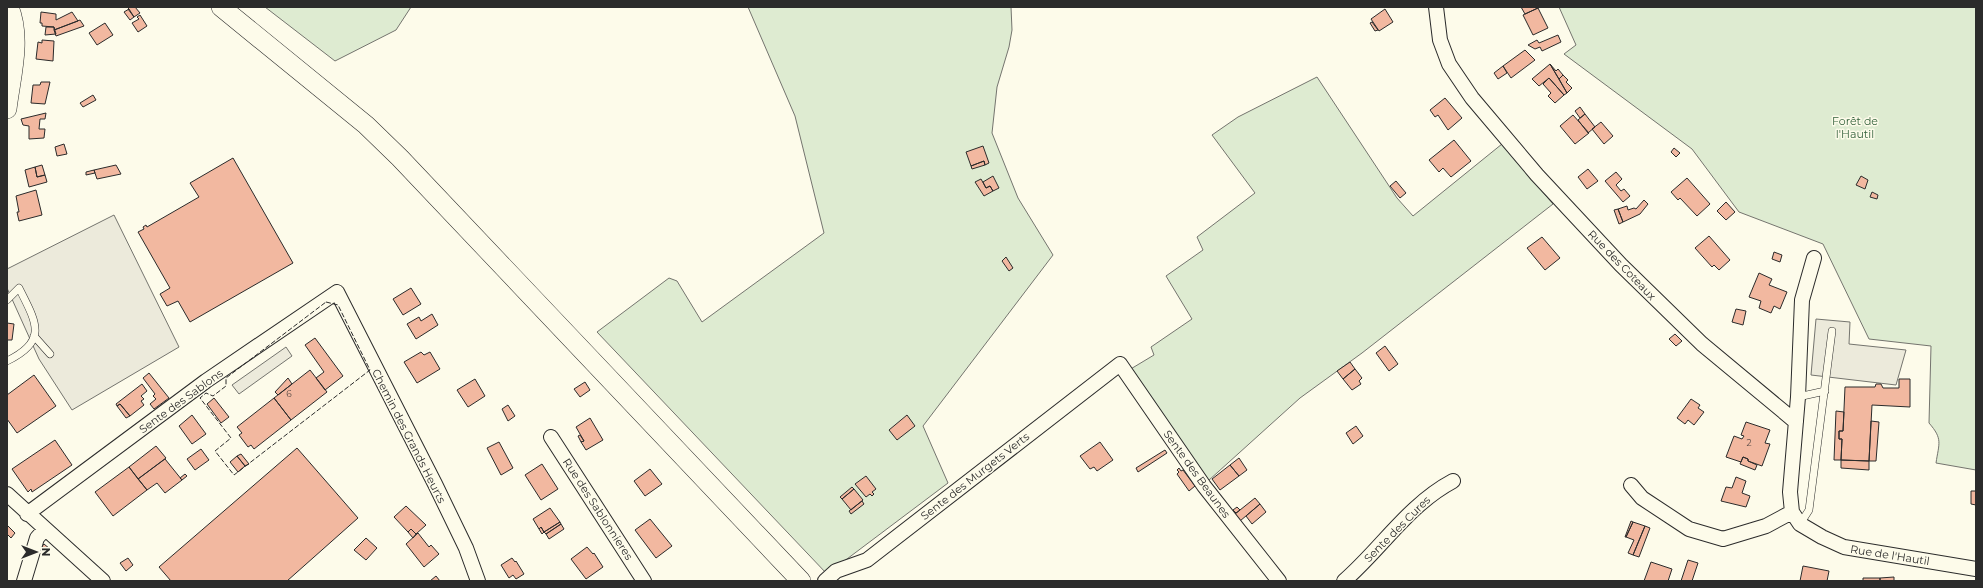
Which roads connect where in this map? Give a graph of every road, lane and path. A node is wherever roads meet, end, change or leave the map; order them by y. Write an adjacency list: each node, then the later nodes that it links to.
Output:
1 (9, 7): 6 (main road)
2 (216, 7): 5 (main road)
3 (221, 7): 5 (main road)
4 (1436, 7): 17 (street, Rue des Coteaux)
5 (244, 25): 31 (main road)
6 (7, 109)
7 (1814, 258): 16 (street)
8 (337, 292): 23 (street, Sente des Sablons); 29 (street, Chemin des Grands Heurts)
9 (7, 300): 11 (lane)
10 (1832, 331): 15 (lane)
11 (34, 336): 12 (lane); 13 (lane)
12 (50, 354)
13 (7, 361)
14 (1120, 364): 32 (street, Sente des Murgets Verts); 33 (street, Sente des Beaunes)
15 (1825, 391): 16 (lane); 24 (lane)
16 (1798, 397): 17 (street)
17 (1796, 422): 22 (street)
18 (551, 437): 30 (street, Rue des Sablonnieres)
19 (1453, 481): 34 (street, Sente des Cures)
20 (1631, 485): 22 (street)
21 (7, 494): 23 (street)
22 (1792, 512): 24 (street, Rue de l'Hautil)
23 (28, 514): 25 (street)
24 (1800, 524): 26 (street, Rue de l'Hautil)
25 (44, 529): 27 (street); 28 (street)
26 (1976, 569)
27 (24, 581)
28 (103, 581)
29 (478, 581)
30 (644, 581)
31 (801, 581)
32 (825, 581)
33 (1279, 581)
34 (1344, 581)

